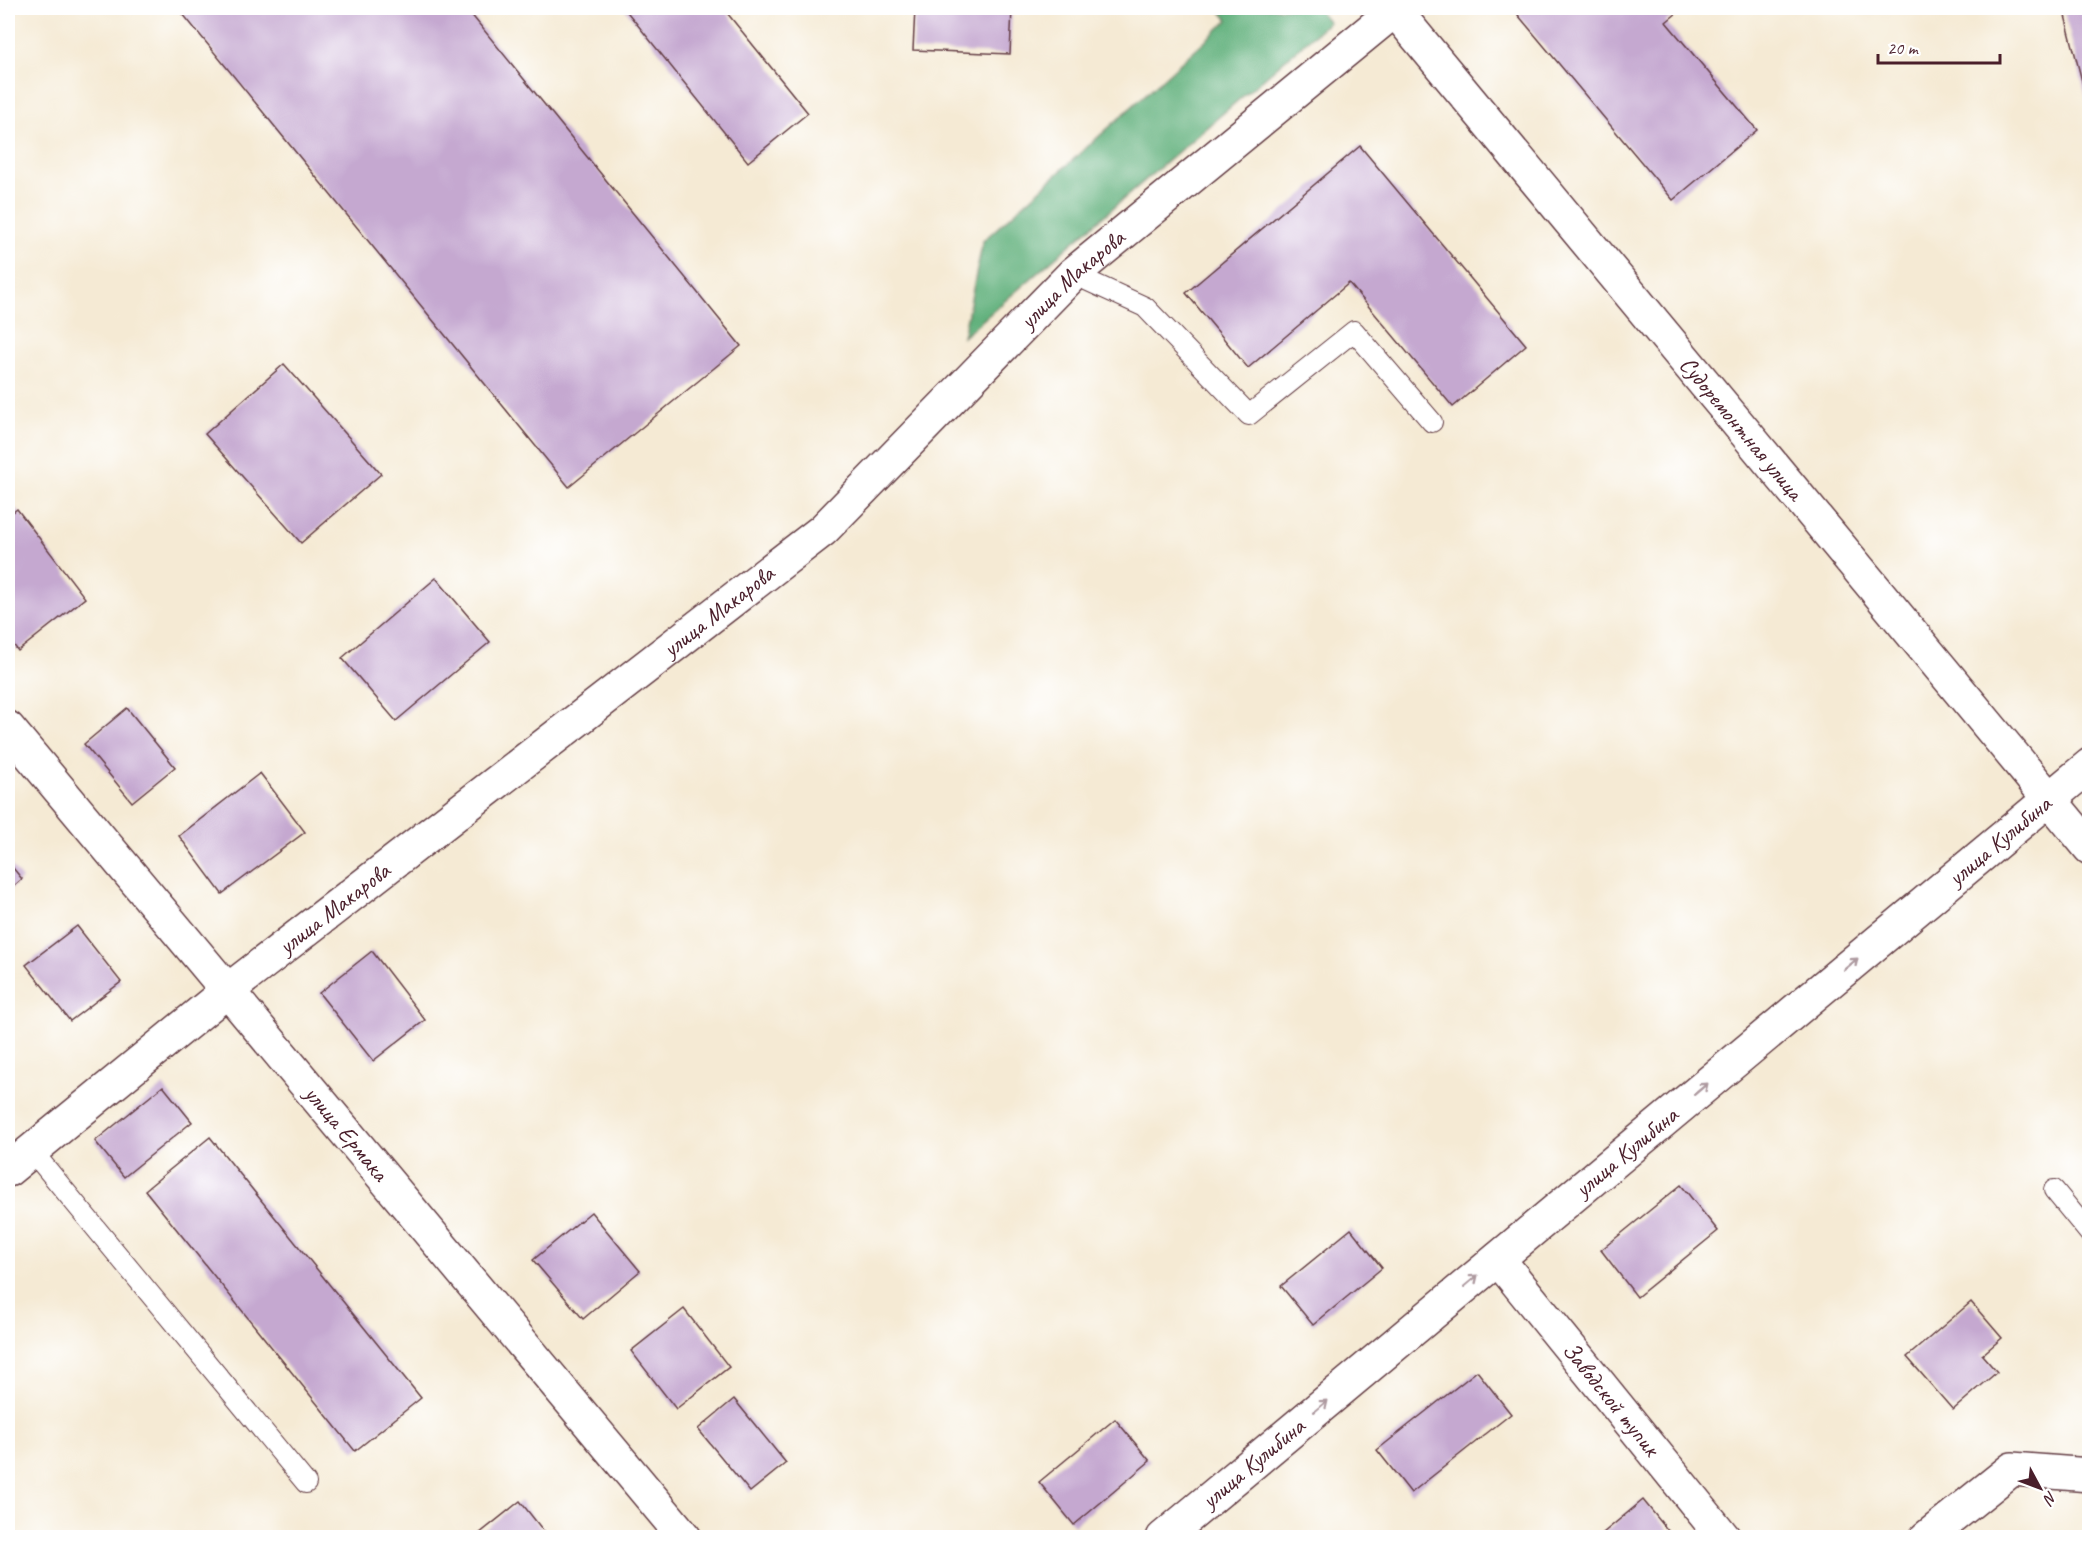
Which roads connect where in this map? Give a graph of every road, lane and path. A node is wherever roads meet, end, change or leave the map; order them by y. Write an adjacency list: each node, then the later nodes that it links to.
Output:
1 (1396, 8): 2 (street, улица Макарова); 6 (street, Судоремонтная улица)
2 (1073, 274): 3 (lane); 8 (street, улица Макарова)
3 (1432, 422)
4 (8, 728): 8 (street, улица Ермака)
5 (2090, 765): 6 (street, улица Кулибина)
6 (2048, 799): 7 (street, Судоремонтная улица); 12 (street, улица Кулибина, one-way to 6)
7 (2090, 848)
8 (227, 991): 9 (street, улица Макарова); 15 (street, улица Ермака)
9 (20, 1161): 14 (lane)
10 (2054, 1190): 11 (lane)
11 (2090, 1233)
12 (1498, 1259): 16 (street, улица Кулибина, one-way to 12); 17 (street, Заводской тупик)
13 (2090, 1475): 18 (street)
14 (306, 1484)
15 (685, 1538)
16 (1163, 1538)
17 (1724, 1538)
18 (1926, 1538)

